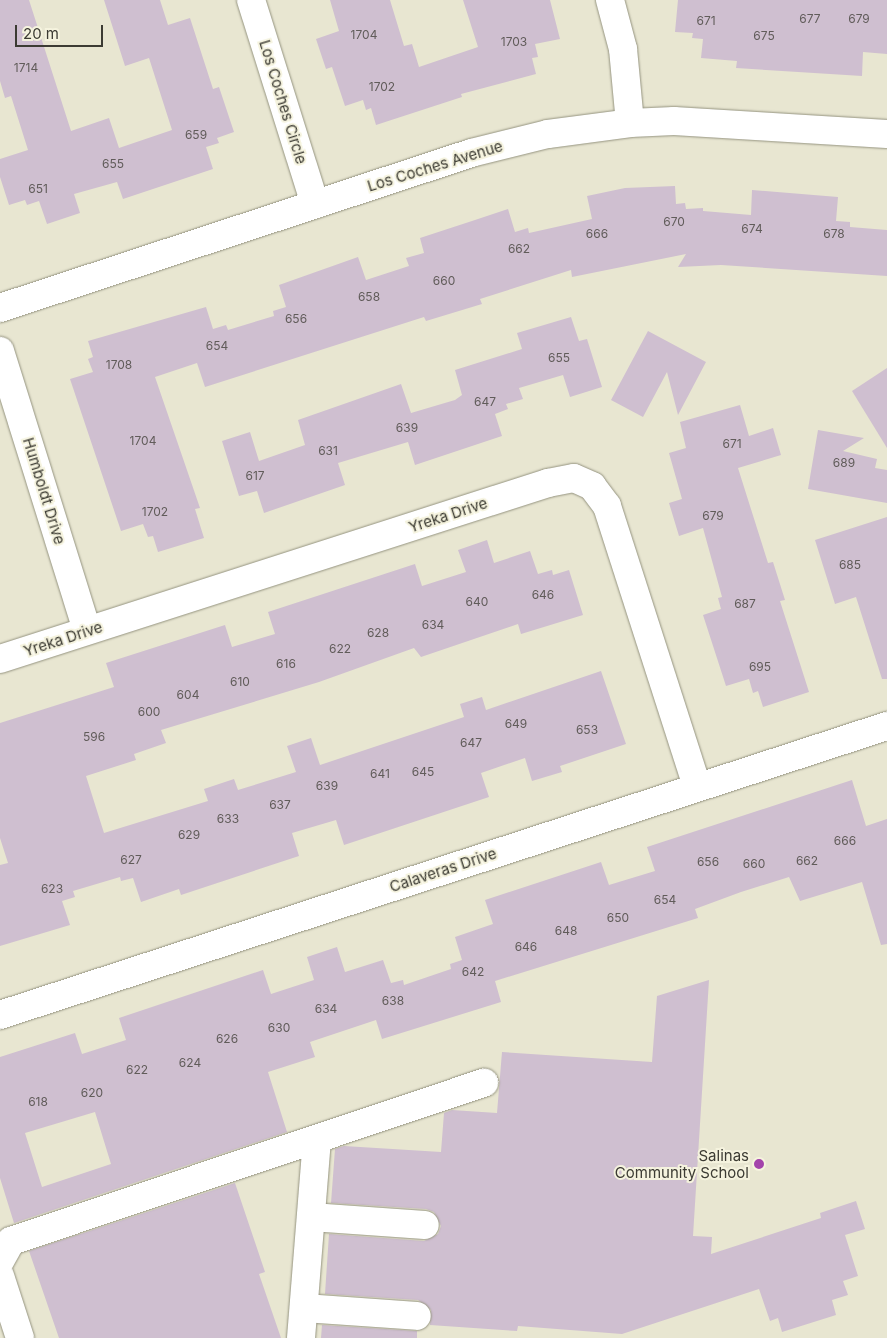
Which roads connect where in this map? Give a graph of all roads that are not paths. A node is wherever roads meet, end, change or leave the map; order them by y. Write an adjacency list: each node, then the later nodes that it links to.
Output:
1 (251, 0): 5 (street, Los Coches Circle)
2 (610, 0): 3 (street)
3 (630, 123): 4 (street, Los Coches Avenue); 5 (street, Los Coches Avenue)
4 (887, 134)
5 (315, 204): 6 (street, Los Coches Avenue)
6 (0, 308)
7 (0, 351): 8 (street, Humboldt Drive)
8 (87, 630): 9 (street, Yreka Drive); 11 (street, Yreka Drive)
9 (0, 659)
10 (887, 726): 11 (street, Calaveras Drive)
11 (697, 787): 12 (street, Calaveras Drive)
12 (0, 1015)
13 (484, 1083): 14 (street)
14 (317, 1140): 15 (street); 17 (street)
15 (311, 1216): 16 (street); 19 (street)
16 (424, 1225)
17 (0, 1261)
18 (0, 1276): 21 (street)
19 (304, 1308): 20 (street); 22 (street)
20 (417, 1316)
21 (20, 1338)
22 (301, 1338)

